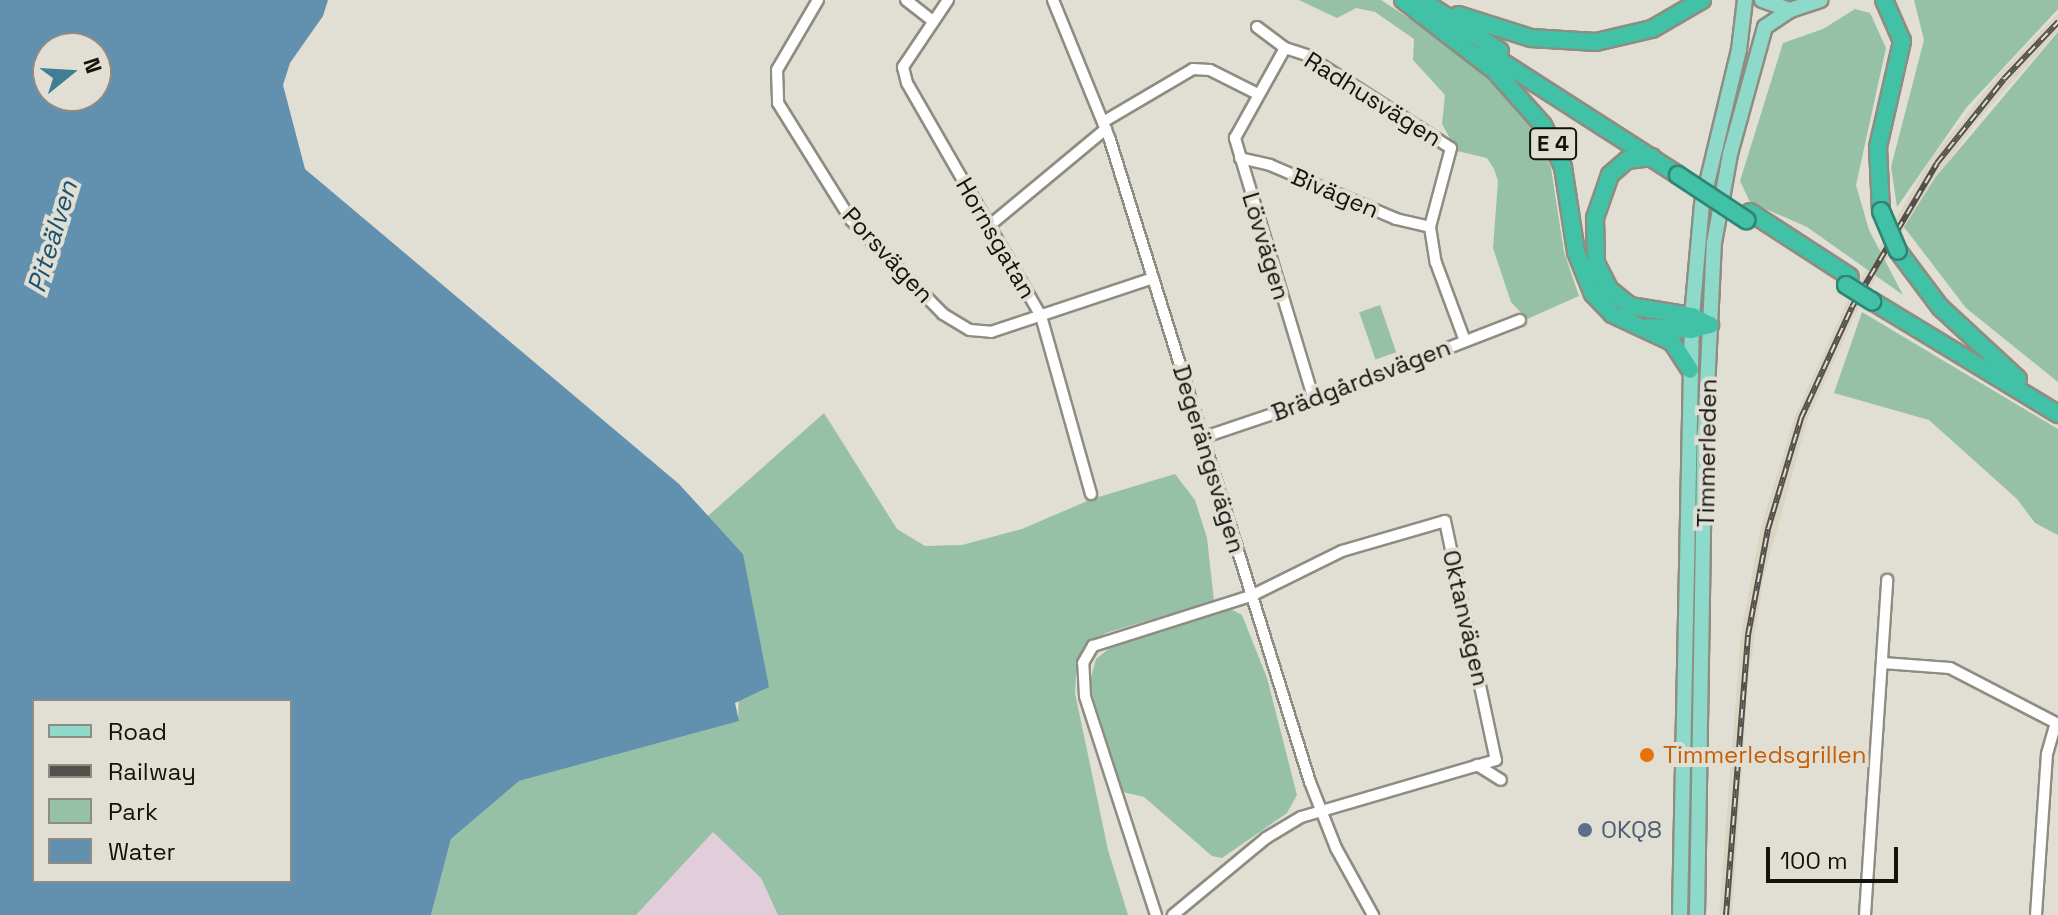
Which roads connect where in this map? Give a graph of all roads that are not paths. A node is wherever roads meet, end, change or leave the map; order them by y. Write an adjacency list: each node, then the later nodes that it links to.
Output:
1 (818, 0): 26 (street, Porsvägen)
2 (906, 0): 14 (street)
3 (948, 0): 14 (street, Hornsgatan)
4 (1053, 0): 18 (street, Degerängsvägen)
5 (1403, 0): 19 (highway, E 4); 29 (highway, E 4)
6 (1421, 0): 21 (highway, E 4)
7 (1428, 0): 8 (highway)
8 (1702, 0)
9 (1745, 0): 28 (main road, Timmerleden)
10 (1762, 0): 13 (main road)
11 (1820, 0): 13 (main road)
12 (1884, 0): 33 (highway, E 4, bridge)
13 (1790, 10): 30 (main road, Timmerleden)
14 (932, 20): 22 (street, Hornsgatan)
15 (1257, 27): 16 (street, Radhusvägen)
16 (1285, 48): 17 (street, Radhusvägen); 23 (street, Radhusvägen)
17 (1258, 94): 18 (street); 20 (street, Lövvägen)
18 (1104, 126): 22 (street); 24 (street, Degerängsvägen)
19 (1652, 157): 21 (highway, E 4); 28 (highway, E 4)
20 (1240, 158): 23 (street, Bivägen); 34 (street, Lövvägen)
21 (1680, 172): 25 (highway, E 4, bridge)
22 (989, 226): 26 (street, Hornsgatan)
23 (1430, 227): 31 (street, Radhusvägen)
24 (1153, 278): 26 (street, Porsvägen); 37 (street, Degerängsvägen)
25 (1874, 298): 33 (highway, E 4); 36 (highway, E 4)
26 (1041, 316): 38 (street, Hornsgatan)
27 (1520, 320): 31 (street, Brädgårdsvägen)
28 (1691, 323): 29 (highway, E 4); 30 (highway, E 4); 32 (main road, Timmerleden)
29 (1636, 324): 32 (highway, E 4)
30 (1710, 325): 52 (main road, Timmerleden)
31 (1465, 341): 34 (street, Brädgårdsvägen)
32 (1690, 370): 46 (main road, Timmerleden)
33 (2018, 379): 35 (highway, E 4)
34 (1314, 400): 37 (street, Brädgårdsvägen)
35 (2058, 404)
36 (2058, 414)
37 (1202, 438): 40 (street, Degerängsvägen)
38 (1091, 494)
39 (1887, 580): 41 (street)
40 (1251, 596): 43 (street, Oktanvägen); 45 (street, Degerängsvägen); 47 (street)
41 (1883, 663): 42 (street); 53 (street)
42 (2057, 723): 54 (street)
43 (1477, 765): 44 (street); 45 (street)
44 (1501, 780)
45 (1321, 810): 48 (street); 49 (street, Degerängsvägen)
46 (1681, 893): 50 (street); 51 (main road, Timmerleden)
47 (1156, 915)
48 (1173, 915)
49 (1373, 915)
50 (1671, 915)
51 (1680, 915)
52 (1697, 915)
53 (1865, 915)
54 (2036, 915)

